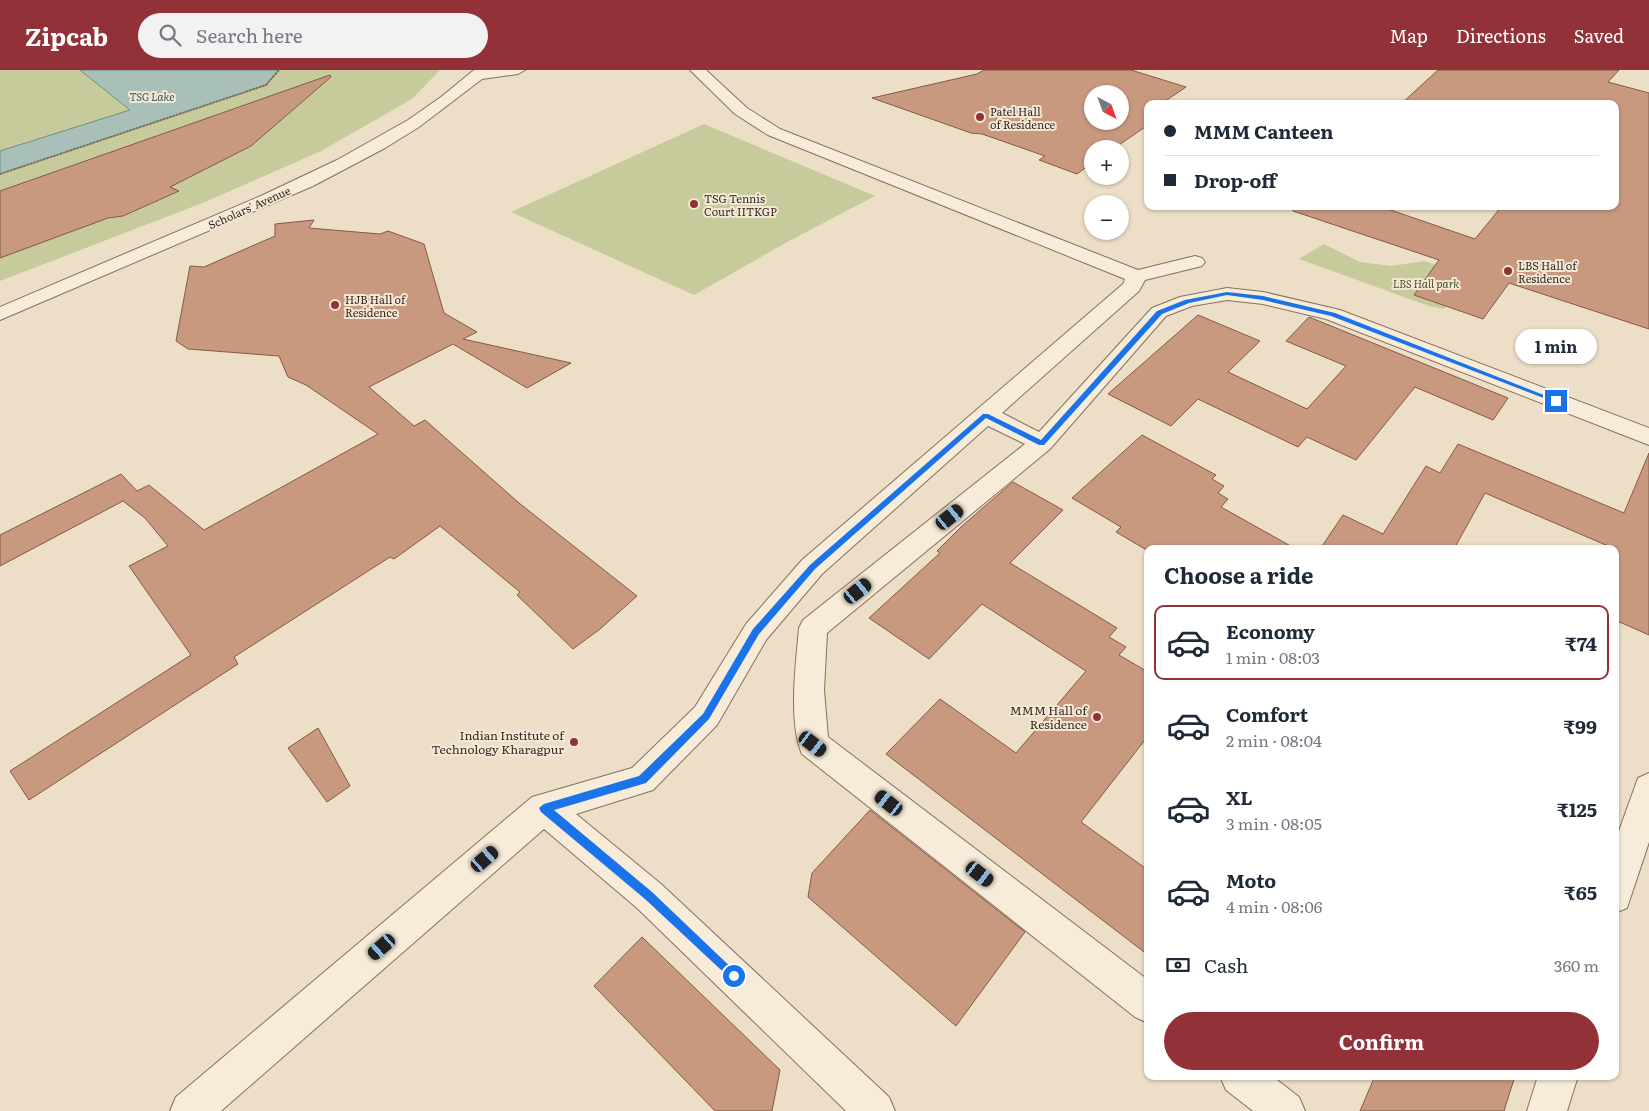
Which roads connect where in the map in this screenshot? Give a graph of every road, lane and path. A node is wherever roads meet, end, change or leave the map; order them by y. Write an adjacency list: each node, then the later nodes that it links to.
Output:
1 (279, 70): 5 (path)
2 (518, 70): 4 (street)
3 (697, 70): 7 (street)
4 (480, 72): 8 (street, Scholars' Avenue)
5 (0, 174)
6 (1195, 262): 7 (street)
7 (1136, 276): 9 (street)
8 (0, 314)
9 (986, 415): 11 (street); 13 (street)
10 (1649, 437): 11 (street)
11 (1042, 443): 15 (street)
12 (1649, 788): 14 (street)
13 (544, 808): 18 (street); 19 (street)
14 (1619, 883)
15 (1144, 1001)
16 (1245, 1080): 20 (street)
17 (1557, 1080): 21 (street)
18 (190, 1111)
19 (875, 1111)
20 (1285, 1111)
21 (1547, 1111)

